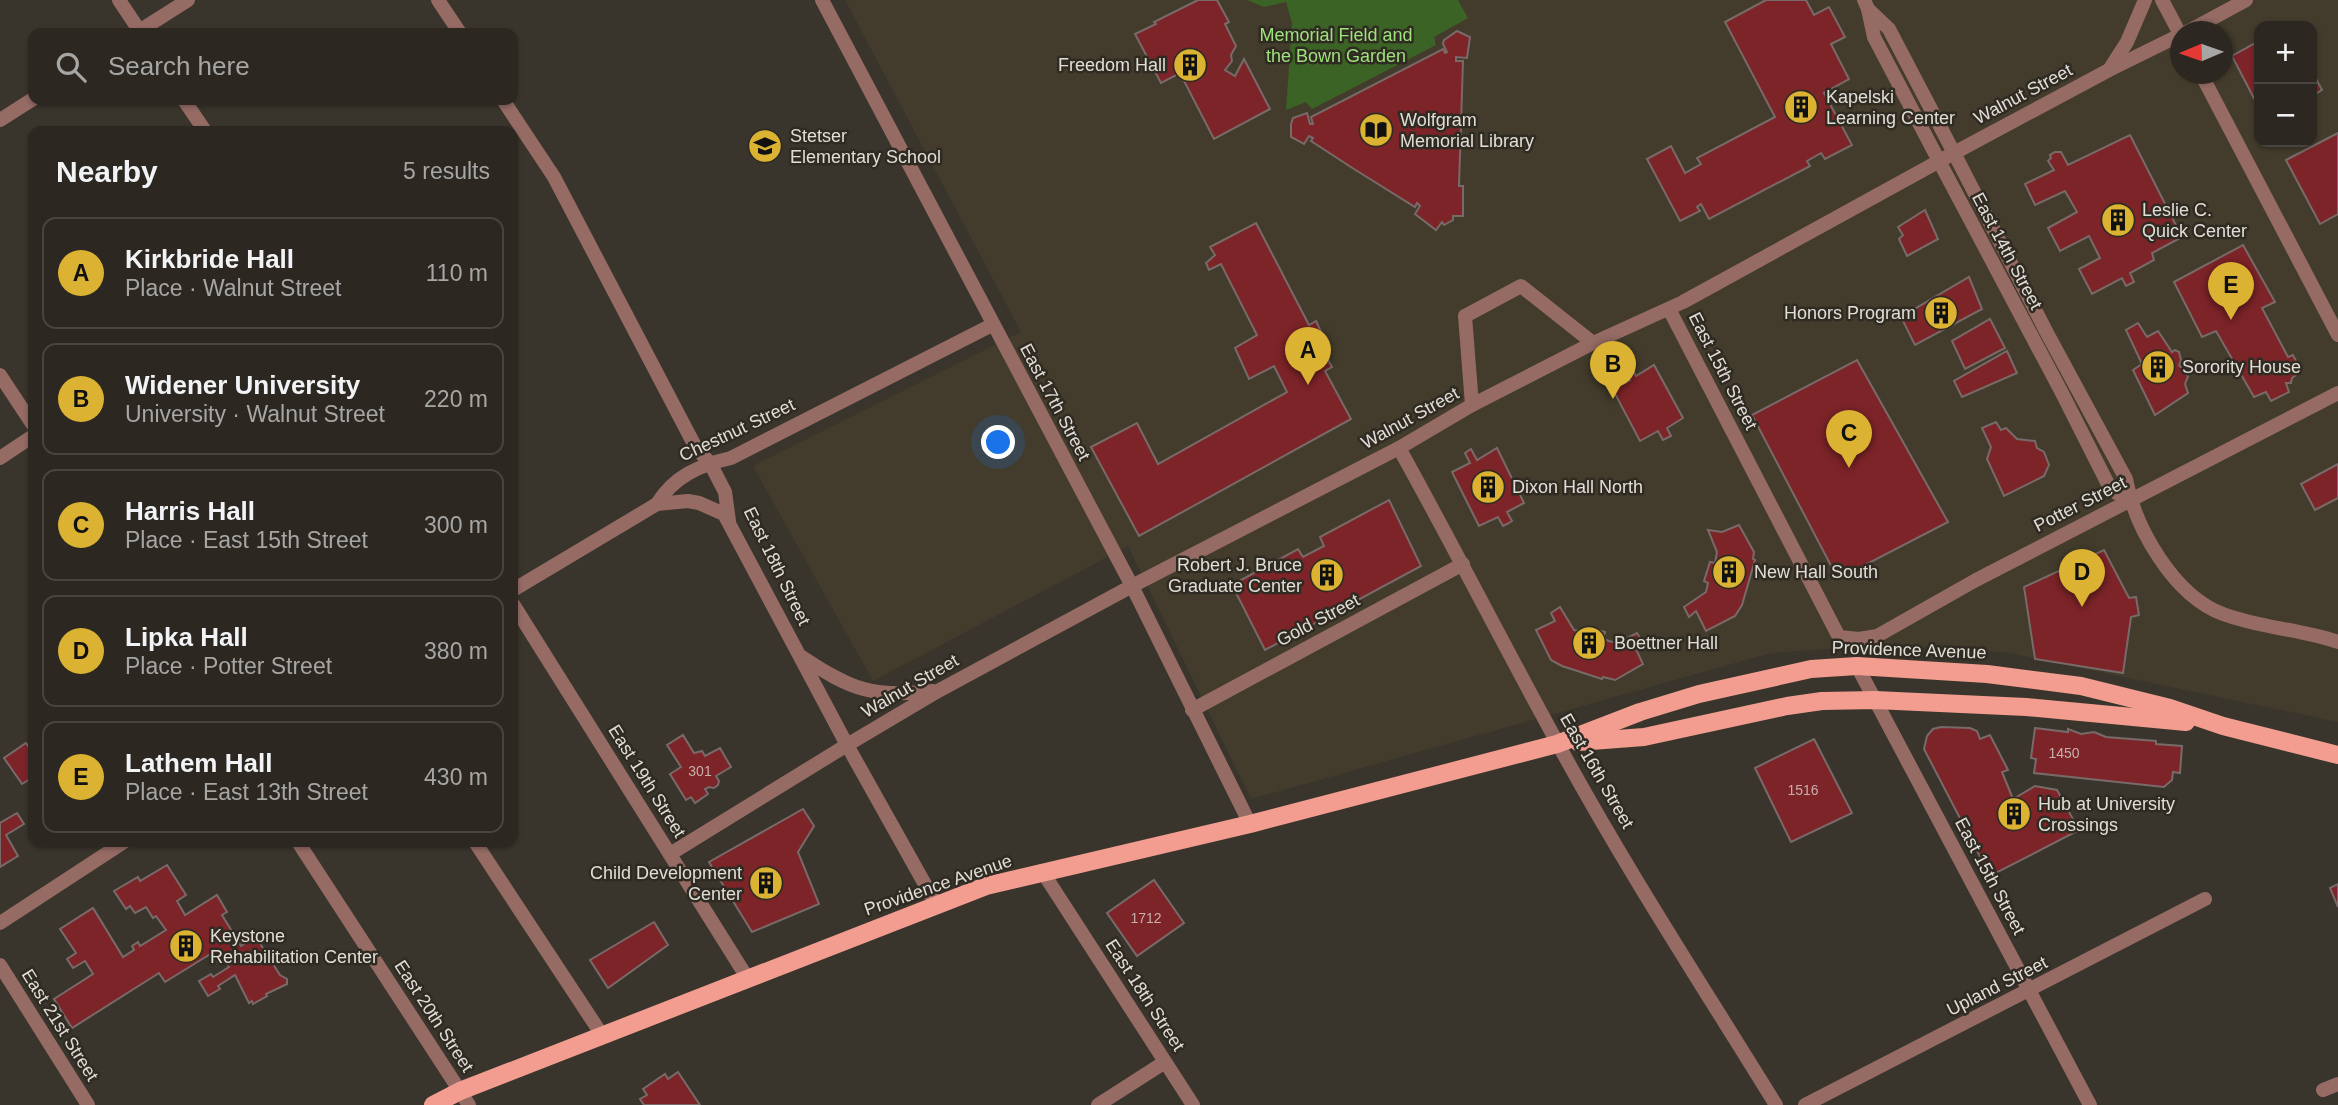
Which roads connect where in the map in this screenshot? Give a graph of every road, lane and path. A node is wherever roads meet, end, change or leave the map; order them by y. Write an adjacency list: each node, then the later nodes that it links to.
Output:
1 (119, 0): 11 (street)
2 (188, 0): 12 (street)
3 (438, 0): 13 (street)
4 (822, 0): 27 (street, East 17th Street)
5 (2146, 0): 15 (street)
6 (2162, 0): 9 (street)
7 (2245, 0): 10 (street)
8 (1866, 4): 24 (street, East 14th Street); 25 (street, East 14th Street)
9 (2173, 21)
10 (2207, 21)
11 (136, 28)
12 (146, 28)
13 (457, 28)
14 (2170, 39): 15 (street, Walnut Street)
15 (2109, 70): 24 (street, Walnut Street)
16 (2206, 84): 28 (street)
17 (28, 102): 20 (street)
18 (187, 105): 21 (street)
19 (505, 105): 22 (street, East 18th Street)
20 (0, 120)
21 (202, 126)
22 (515, 126)
23 (518, 132): 38 (street, East 18th Street)
24 (1954, 153): 25 (street, Walnut Street); 29 (street, East 14th Street)
25 (1939, 161): 26 (street, Walnut Street); 29 (street, East 14th Street)
26 (1669, 309): 30 (street, Walnut Street); 46 (street, East 15th Street)
27 (992, 325): 38 (street, Chestnut Street); 43 (street, East 17th Street)
28 (2338, 335)
29 (2040, 337): 39 (street, East 14th Street)
30 (1593, 343): 33 (street, Walnut Street); 33 (street)
31 (0, 375): 34 (street)
32 (2338, 393): 39 (street, Potter Street)
33 (1472, 405): 36 (street, Walnut Street)
34 (28, 417)
35 (28, 439): 37 (street)
36 (1399, 448): 42 (street, East 16th Street); 43 (street, Walnut Street)
37 (0, 458)
38 (710, 463): 40 (street, Chestnut Street); 41 (street, East 18th Street)
39 (2130, 500): 46 (street, Potter Street); 47 (street, East 14th Street)
40 (657, 504): 41 (street); 44 (street, Chestnut Street)
41 (729, 520): 48 (street, East 18th Street)
42 (1463, 564): 52 (street, Gold Street); 54 (street, East 16th Street)
43 (1132, 586): 50 (street, Walnut Street); 52 (street, East 17th Street)
44 (518, 587)
45 (518, 612): 61 (street, East 19th Street)
46 (1839, 637)
47 (2338, 642)
48 (801, 657): 50 (street); 55 (street, East 18th Street)
49 (1857, 666): 51 (street, East 15th Street); 53 (main road, Providence Avenue); 54 (main road, Providence Avenue)
50 (938, 691): 55 (street, Walnut Street)
51 (1875, 700): 53 (main road, Providence Avenue); 54 (main road, Providence Avenue); 68 (street, East 15th Street)
52 (1192, 710): 57 (street, East 17th Street)
53 (2223, 726): 56 (main road, Providence Avenue)
54 (1557, 744): 57 (main road, Providence Avenue); 78 (street, East 16th Street)
55 (847, 745): 61 (street, Walnut Street); 64 (street, East 18th Street)
56 (2333, 752)
57 (1250, 824): 62 (main road, Providence Avenue)
58 (116, 847): 65 (street)
59 (301, 847): 73 (street, East 20th Street)
60 (478, 847): 69 (street)
61 (670, 854): 67 (street, East 19th Street)
62 (1042, 871): 64 (main road, Providence Avenue); 70 (street, East 18th Street)
63 (2205, 899): 68 (street, Upland Street)
64 (936, 904): 67 (main road, Providence Avenue)
65 (0, 923)
66 (0, 965): 74 (street, East 21st Street)
67 (748, 979): 69 (main road, Providence Avenue)
68 (2030, 991): 79 (street, Upland Street); 80 (street, East 15th Street)
69 (602, 1035): 73 (main road, Providence Avenue)
70 (1165, 1062): 76 (street); 77 (street, East 18th Street)
71 (2338, 1084): 72 (street)
72 (2323, 1090)
73 (465, 1098): 75 (main road, Providence Avenue)
74 (88, 1105)
75 (433, 1105)
76 (1098, 1105)
77 (1193, 1105)
78 (1776, 1105)
79 (1805, 1105)
80 (2090, 1105)

